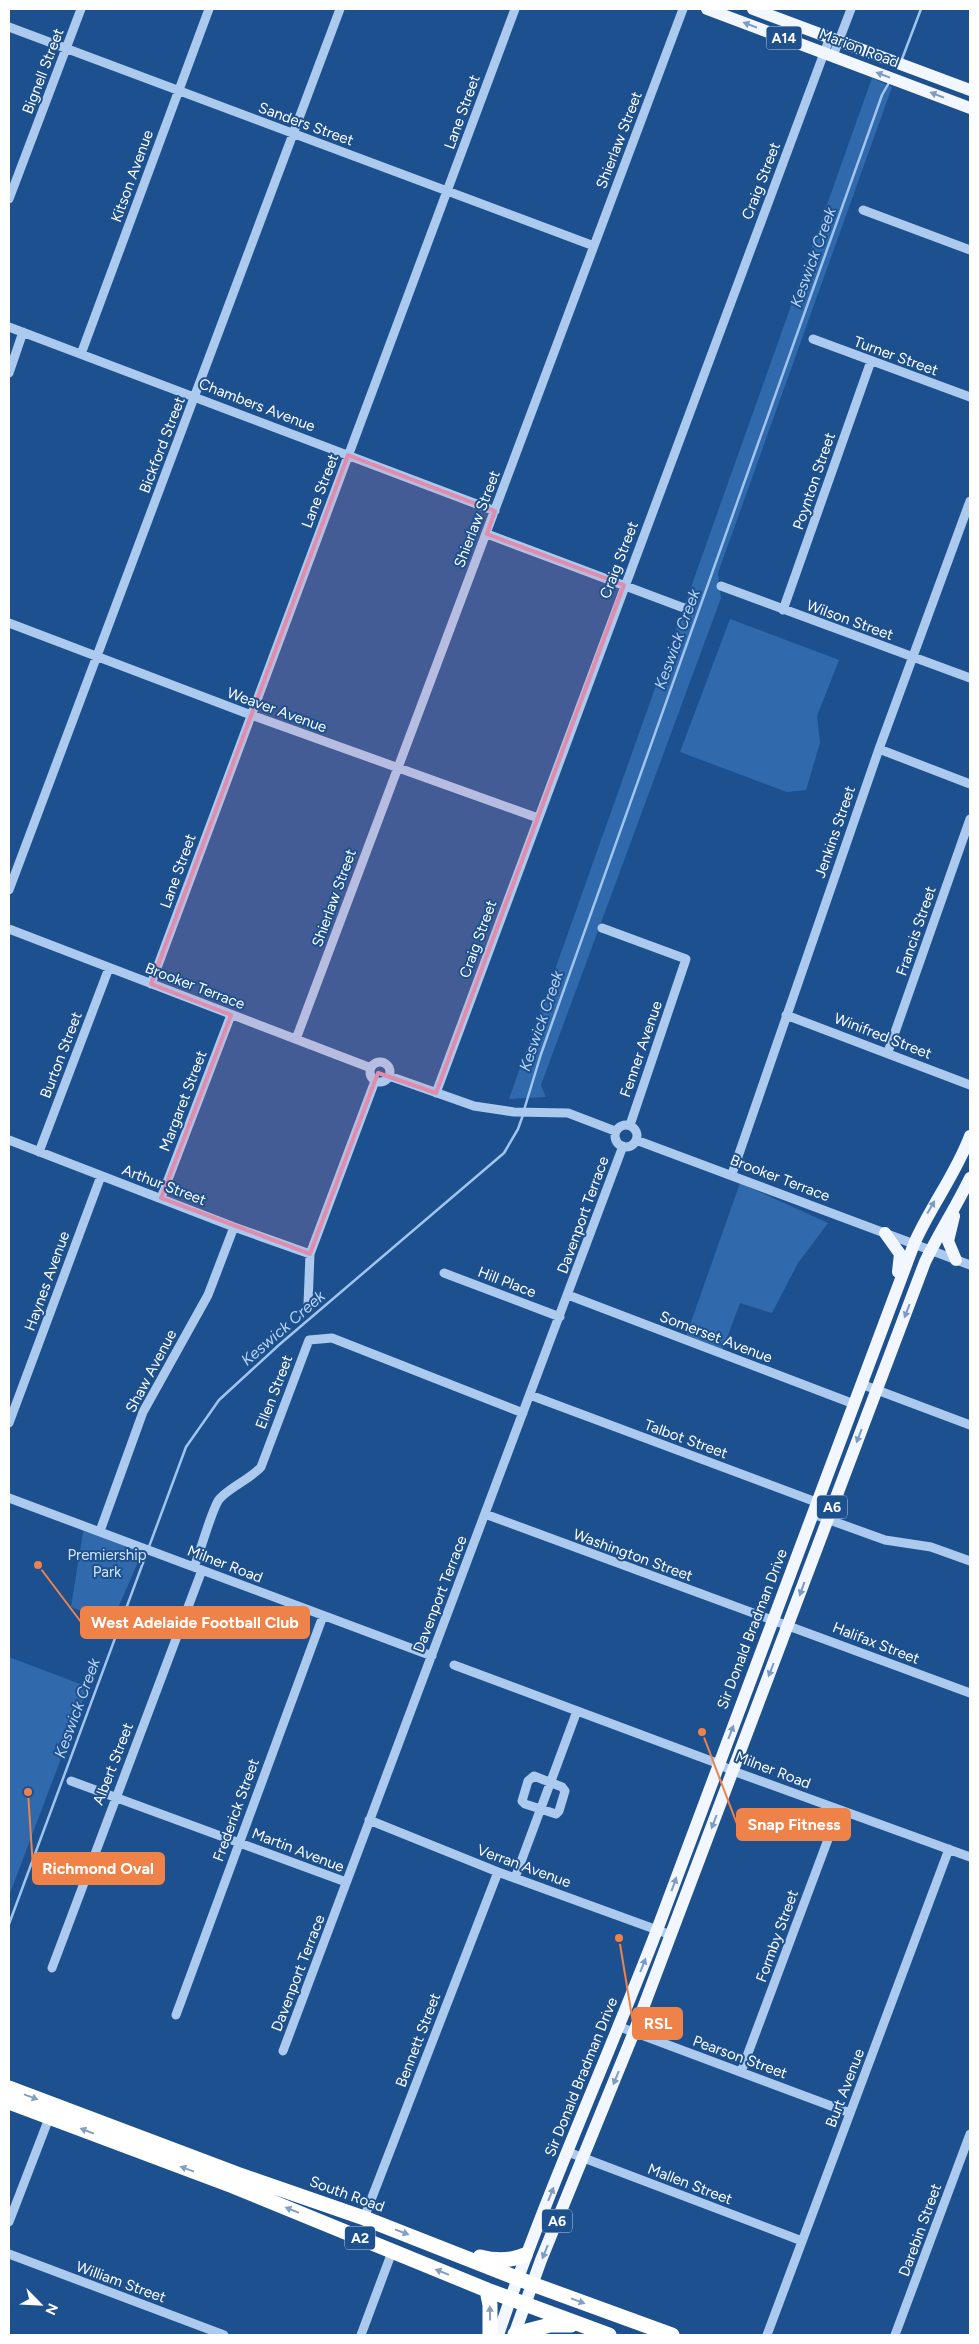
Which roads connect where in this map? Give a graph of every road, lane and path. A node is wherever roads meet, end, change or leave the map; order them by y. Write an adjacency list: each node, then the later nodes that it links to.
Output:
1 (81, 9): 11 (street, Bignell Street)
2 (209, 9): 14 (street, Kitson Avenue)
3 (340, 9): 16 (street, Bickford Street)
4 (515, 9): 17 (street, Lane Street)
5 (683, 9): 20 (street, Shierlaw Street)
6 (707, 9): 12 (main road, Marion Road / A14, one-way to 6)
7 (753, 9): 10 (main road, Marion Road / A14)
8 (851, 9): 10 (street, Craig Street)
9 (9, 28): 11 (street, Sanders Street)
10 (834, 39): 12 (street, Craig Street); 13 (main road, Marion Road / A14)
11 (66, 48): 14 (street, Sanders Street); 18 (street, Bignell Street)
12 (828, 54): 15 (main road, Marion Road / A14, one-way to 12); 34 (street, Craig Street)
13 (970, 90)
14 (178, 91): 16 (street, Sanders Street); 25 (street, Kitson Avenue)
15 (970, 108)
16 (294, 134): 17 (street, Sanders Street); 28 (street, Bickford Street)
17 (448, 192): 20 (street, Sanders Street); 30 (street, Lane Street)
18 (9, 199)
19 (863, 210): 21 (street)
20 (594, 246): 32 (street, Shierlaw Street)
21 (970, 250)
22 (9, 327): 23 (street, Chambers Avenue)
23 (24, 332): 25 (street, Chambers Avenue); 27 (street)
24 (813, 340): 26 (street, Turner Street)
25 (81, 354): 28 (street, Chambers Avenue)
26 (871, 361): 29 (street, Turner Street); 37 (street, Poynton Street)
27 (9, 372)
28 (196, 397): 30 (street, Chambers Avenue); 39 (street, Bickford Street)
29 (970, 397)
30 (348, 455): 32 (street, Chambers Avenue); 42 (street, Lane Street)
31 (970, 501): 40 (street, Jenkins Street)
32 (495, 511): 33 (street, Shierlaw Street)
33 (487, 534): 34 (street); 44 (street, Shierlaw Street)
34 (624, 585): 36 (street); 46 (street, Craig Street)
35 (721, 586): 37 (street, Wilson Street)
36 (684, 608)
37 (783, 610): 40 (street, Wilson Street)
38 (9, 623): 39 (street, Weaver Avenue)
39 (97, 656): 42 (street, Weaver Avenue); 48 (street, Bickford Street)
40 (913, 657): 41 (street, Wilson Street); 43 (street, Jenkins Street)
41 (970, 678)
42 (251, 715): 44 (street, Weaver Avenue); 52 (street, Lane Street)
43 (879, 749): 45 (street); 54 (street, Jenkins Street)
44 (397, 767): 46 (street, Weaver Avenue); 55 (street, Shierlaw Street)
45 (970, 784)
46 (538, 818): 61 (street, Craig Street)
47 (970, 819): 56 (street, Francis Street)
48 (9, 890)
49 (602, 928): 62 (street, Fenner Avenue)
50 (9, 929): 51 (street, Brooker Terrace)
51 (109, 968): 52 (street, Brooker Terrace); 68 (street, Burton Street)
52 (151, 984): 53 (street, Brooker Terrace)
53 (231, 1015): 55 (street, Brooker Terrace); 72 (street, Margaret Street)
54 (786, 1015): 56 (street, Winifred Street); 69 (street, Jenkins Street)
55 (296, 1039): 57 (street, Brooker Terrace)
56 (888, 1052): 60 (street, Winifred Street)
57 (371, 1068): 58 (street); 59 (street)
58 (389, 1076): 59 (street); 61 (street)
59 (375, 1081): 78 (street)
60 (970, 1085)
61 (436, 1093): 63 (street)
62 (630, 1125): 63 (street); 66 (street)
63 (616, 1131): 67 (street)
64 (970, 1136): 76 (main road, Sir Donald Bradman Drive / A6, one-way to 64)
65 (9, 1140): 68 (street, Arthur Street)
66 (636, 1140): 67 (street); 69 (street, Brooker Terrace)
67 (623, 1146): 83 (street, Davenport Terrace)
68 (39, 1152): 70 (street, Arthur Street)
69 (732, 1174): 75 (street, Brooker Terrace)
70 (101, 1176): 72 (street, Arthur Street); 91 (street, Haynes Avenue)
71 (970, 1178): 73 (main road, Sir Donald Bradman Drive / A6)
72 (160, 1198): 74 (street, Arthur Street)
73 (957, 1204): 77 (main road, Sir Donald Bradman Drive / A6); 79 (main road)
74 (234, 1227): 78 (street, Arthur Street); 97 (street, Shaw Avenue)
75 (885, 1233): 76 (street, Brooker Terrace); 82 (main road)
76 (914, 1244): 77 (street, Brooker Terrace); 82 (main road, Sir Donald Bradman Drive / A6)
77 (931, 1251): 79 (street, Brooker Terrace); 87 (main road, Sir Donald Bradman Drive / A6, one-way to 87)
78 (310, 1254): 84 (street)
79 (956, 1260): 80 (street, Brooker Terrace)
80 (970, 1266)
81 (444, 1273): 85 (street, Hill Place)
82 (897, 1292): 86 (main road, Sir Donald Bradman Drive / A6)
83 (568, 1295): 85 (street, Davenport Terrace); 89 (street, Somerset Avenue)
84 (308, 1304)
85 (560, 1317): 88 (street, Davenport Terrace)
86 (861, 1384): 87 (street); 89 (main road, Sir Donald Bradman Drive / A6)
87 (877, 1391): 92 (street); 95 (main road, Sir Donald Bradman Drive / A6, one-way to 95)
88 (530, 1395): 90 (street, Davenport Terrace); 94 (street, Talbot Street)
89 (854, 1404): 94 (main road, Sir Donald Bradman Drive / A6)
90 (523, 1413): 96 (street, Davenport Terrace); 99 (street, Ellen Street)
91 (9, 1424)
92 (970, 1425)
93 (9, 1498): 97 (street, Milner Road)
94 (815, 1508): 95 (street, Talbot Street); 101 (main road, Sir Donald Bradman Drive / A6)
95 (830, 1513): 98 (street, Talbot Street); 102 (main road, Sir Donald Bradman Drive / A6, one-way to 102)
96 (485, 1514): 101 (street, Washington Street); 103 (street, Davenport Terrace)
97 (100, 1531): 99 (street, Milner Road)
98 (970, 1561)
99 (198, 1569): 100 (street, Milner Road); 111 (street, Albert Street)
100 (323, 1616): 103 (street, Milner Road); 115 (street, Frederick Street)
101 (772, 1621): 102 (street, Halifax Street); 107 (main road, Sir Donald Bradman Drive / A6, one-way to 101)
102 (789, 1624): 105 (street, Halifax Street); 108 (main road, Sir Donald Bradman Drive / A6, one-way to 108)
103 (432, 1656): 114 (street, Davenport Terrace)
104 (454, 1665): 106 (street, Milner Road)
105 (970, 1693)
106 (577, 1711): 107 (street, Milner Road); 110 (street)
107 (719, 1764): 108 (street, Milner Road); 121 (main road, Sir Donald Bradman Drive / A6, one-way to 107)
108 (733, 1771): 113 (street, Milner Road); 122 (main road, Sir Donald Bradman Drive / A6, one-way to 122)
109 (72, 1781): 111 (street, Martin Avenue)
110 (551, 1782): 112 (street); 112 (street); 112 (street)
111 (115, 1796): 115 (street, Martin Avenue); 123 (street, Albert Street)
112 (540, 1810): 119 (street)
113 (839, 1810): 116 (street, Milner Road); 128 (street, Formby Street)
114 (369, 1820): 118 (street, Verran Avenue); 120 (street, Davenport Terrace)
115 (239, 1842): 120 (street, Martin Avenue); 124 (street, Frederick Street)
116 (949, 1850): 117 (street, Milner Road); 132 (street, Burt Avenue)
117 (970, 1857)
118 (498, 1872): 119 (street, Verran Avenue); 136 (street, Bennett Street)
119 (515, 1878): 121 (street, Verran Avenue)
120 (346, 1882): 127 (street, Davenport Terrace)
121 (657, 1930): 122 (street, Verran Avenue); 125 (main road, Sir Donald Bradman Drive / A6, one-way to 121)
122 (671, 1936): 126 (main road, Sir Donald Bradman Drive / A6)
123 (52, 1968)
124 (176, 2015)
125 (620, 2027): 126 (street, Pearson Street); 134 (main road, Sir Donald Bradman Drive / A6)
126 (634, 2032): 128 (street, Pearson Street); 135 (main road, Sir Donald Bradman Drive / A6, one-way to 135)
127 (283, 2051)
128 (741, 2072): 132 (street, Pearson Street)
129 (9, 2088): 131 (highway, South Road / A2, one-way to 131)
130 (9, 2102): 131 (highway, South Road / A2)
131 (51, 2111): 136 (highway, South Road / A2); 137 (street); 140 (highway, South Road / A2, one-way to 131)
132 (850, 2113): 138 (street, Burt Avenue)
133 (970, 2134): 156 (street, Darebin Street)
134 (568, 2152): 135 (street, Mallen Street); 142 (main road, Sir Donald Bradman Drive / A6, one-way to 134)
135 (583, 2158): 138 (street, Mallen Street); 144 (main road, Sir Donald Bradman Drive / A6, one-way to 144)
136 (364, 2218): 139 (highway, South Road / A2, one-way to 139)
137 (9, 2222)
138 (802, 2241): 155 (street, Burt Avenue)
139 (440, 2246): 142 (highway); 143 (highway, South Road / A2)
140 (392, 2252): 145 (highway, South Road / A2, one-way to 140); 150 (street)
141 (9, 2254): 149 (street, William Street)
142 (526, 2255): 143 (main road, Sir Donald Bradman Drive / A6)
143 (517, 2278): 144 (highway, South Road / A2); 146 (main road, Sir Donald Bradman Drive / A6)
144 (532, 2284): 146 (main road, Sir Donald Bradman Drive / A6); 154 (highway, South Road / A2, one-way to 154)
145 (487, 2290): 146 (highway, South Road / A2); 151 (highway, one-way to 145)
146 (518, 2302): 147 (highway, South Road / A2); 148 (main road, Sir Donald Bradman Drive / A6); 152 (main road, Sir Donald Bradman Drive / A6)
147 (589, 2329): 148 (highway); 153 (highway, South Road / A2)
148 (515, 2334)
149 (224, 2335)
150 (361, 2335)
151 (490, 2335)
152 (498, 2335)
153 (609, 2335)
154 (672, 2335)
155 (767, 2335)
156 (895, 2335)

